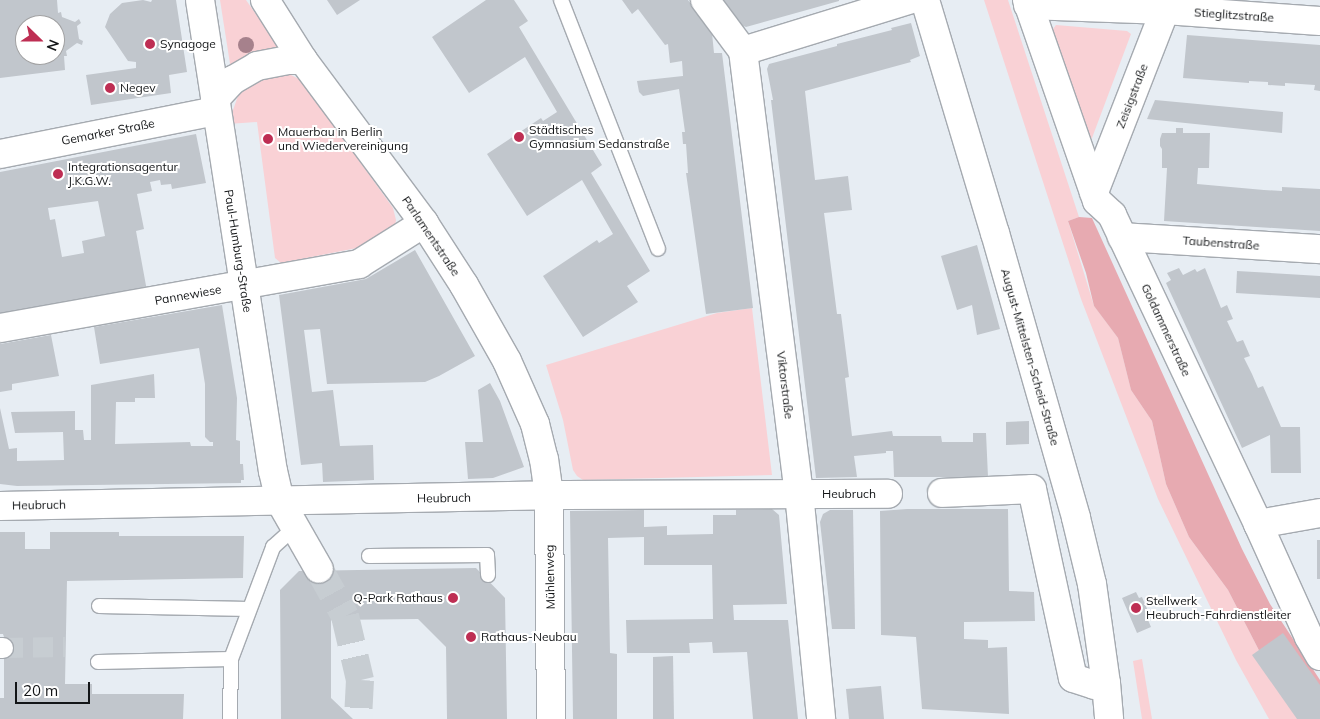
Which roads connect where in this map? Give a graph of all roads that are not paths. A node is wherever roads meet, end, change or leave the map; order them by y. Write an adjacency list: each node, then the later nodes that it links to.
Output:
1 (200, 0): 12 (street, Paul-Humburg-Straße)
2 (265, 0): 11 (street, Parlamentstraße)
3 (561, 0): 17 (lane)
4 (705, 0): 10 (street, Viktorstraße)
5 (909, 0): 10 (street)
6 (925, 0): 38 (street, August-Mittelsten-Scheid-Straße)
7 (1028, 2): 8 (street, Stieglitzstraße); 14 (street, Goldammerstraße)
8 (1167, 5): 9 (street, Stieglitzstraße); 14 (street, Zeisigstraße)
9 (1320, 21)
10 (743, 51): 22 (street, Viktorstraße)
11 (303, 60): 12 (street); 15 (street, Parlamentstraße)
12 (215, 105): 13 (street, Gemarker Straße); 19 (street, Paul-Humburg-Straße)
13 (0, 154)
14 (1094, 192): 16 (street, Goldammerstraße)
15 (424, 223): 19 (street, Pannewiese); 24 (street, Parlamentstraße)
16 (1122, 237): 18 (street, Taubenstraße); 28 (street, Goldammerstraße)
17 (658, 249)
18 (1320, 249)
19 (243, 285): 20 (street, Pannewiese); 25 (street, Paul-Humburg-Straße)
20 (0, 328)
21 (942, 493): 38 (street)
22 (799, 494): 23 (street, Heubruch); 24 (street, Heubruch); 41 (street, Viktorstraße)
23 (888, 494)
24 (549, 496): 25 (street, Heubruch); 40 (street, Mühlenweg)
25 (280, 501): 26 (street, Heubruch); 29 (street, Paul-Humburg-Straße)
26 (0, 506)
27 (1320, 513): 28 (street)
28 (1258, 524): 35 (street, Goldammerstraße)
29 (295, 527): 31 (street, Paul-Humburg-Straße); 34 (lane)
30 (369, 556): 32 (lane)
31 (319, 569)
32 (488, 576)
33 (99, 606): 34 (lane)
34 (249, 609): 36 (lane)
35 (1320, 656)
36 (231, 659): 37 (lane); 39 (lane)
37 (98, 662)
38 (1106, 683): 42 (street, August-Mittelsten-Scheid-Straße)
39 (230, 719)
40 (551, 719)
41 (821, 719)
42 (1109, 719)

